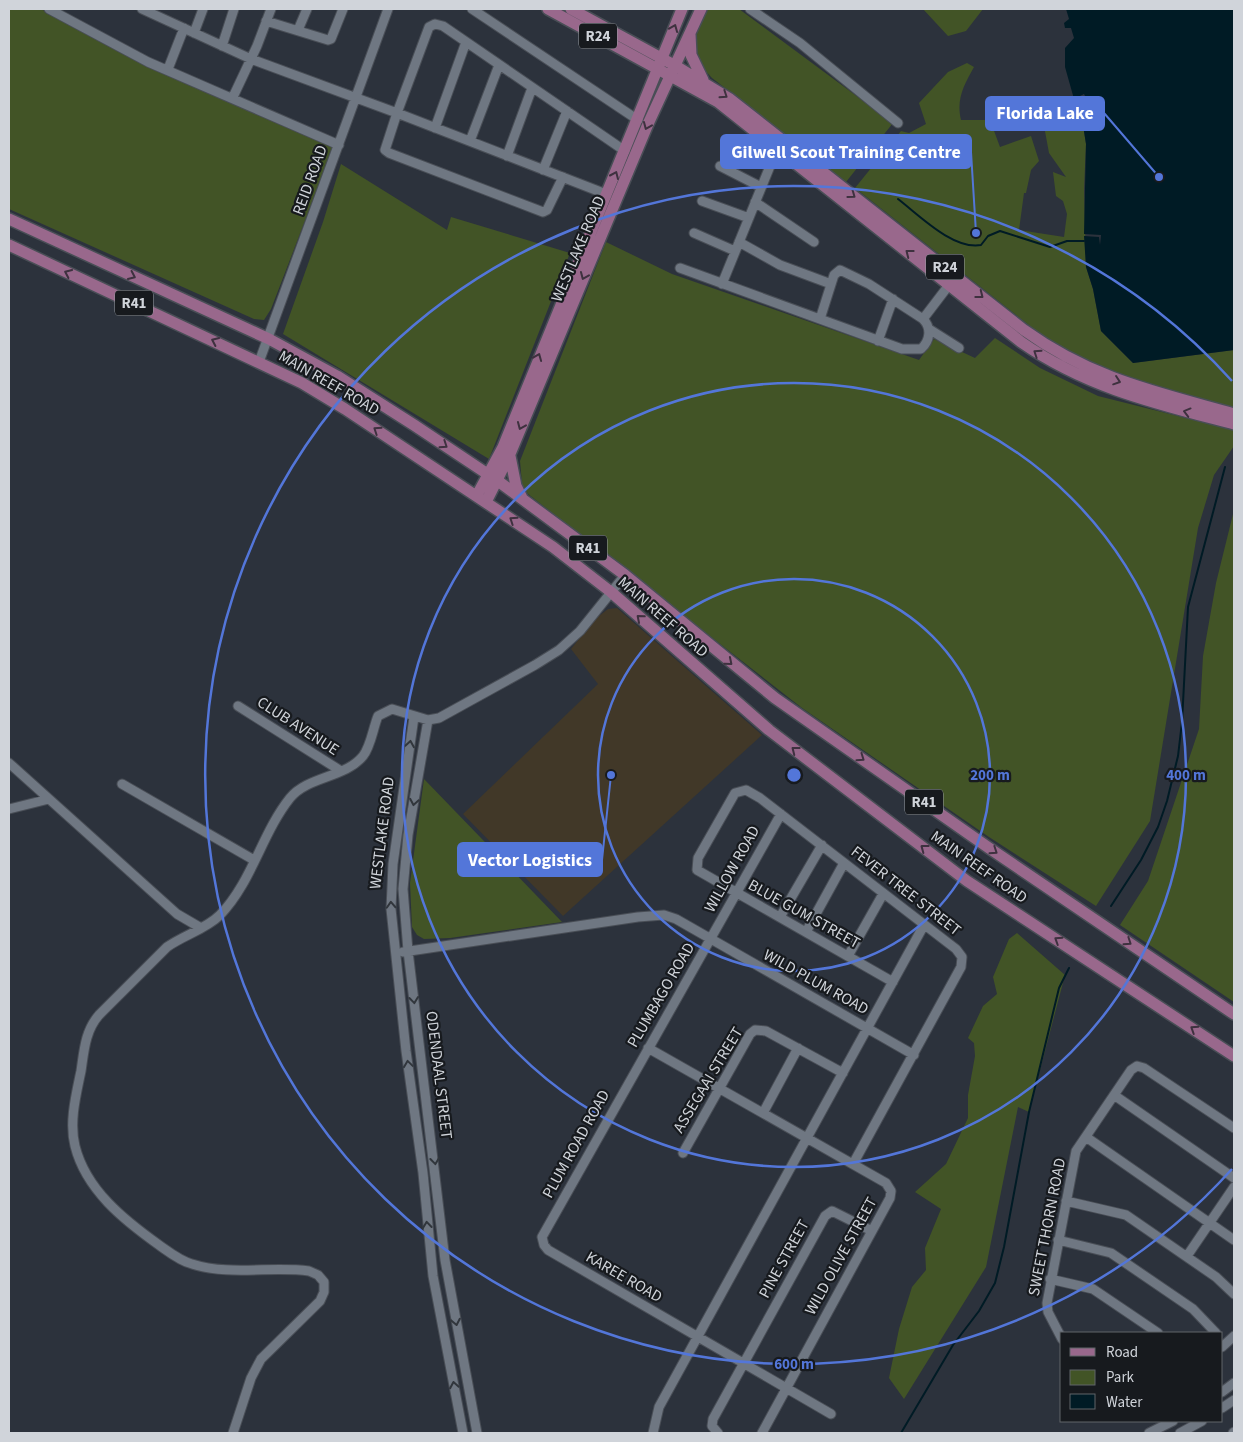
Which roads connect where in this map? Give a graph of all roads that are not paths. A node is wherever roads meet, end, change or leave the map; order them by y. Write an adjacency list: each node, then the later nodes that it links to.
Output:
1 (49, 9): 25 (street)
2 (142, 9): 16 (street)
3 (204, 9): 19 (street)
4 (234, 9): 21 (street)
5 (271, 9): 15 (street)
6 (307, 9): 17 (street)
7 (343, 9): 17 (street)
8 (388, 9): 30 (street, REID ROAD)
9 (472, 9): 33 (street)
10 (548, 9): 23 (main road, R24)
11 (571, 9): 23 (main road, R24)
12 (682, 9): 23 (main road, WESTLAKE ROAD, one-way to 12)
13 (701, 9): 18 (main road, WESTLAKE ROAD)
14 (750, 9): 34 (street)
15 (266, 20): 17 (street); 22 (street)
16 (184, 28): 19 (street); 25 (street)
17 (298, 30)
18 (690, 30): 26 (main road, WESTLAKE ROAD); 27 (main road)
19 (194, 33): 21 (street)
20 (466, 42): 24 (street); 32 (street); 35 (street)
21 (222, 46): 22 (street)
22 (251, 59): 29 (street); 30 (street)
23 (660, 64): 26 (main road, R24); 33 (main road, WESTLAKE ROAD)
24 (499, 65): 28 (street); 36 (street)
25 (168, 69): 37 (street)
26 (672, 69): 27 (main road, R24); 38 (main road, R24); 68 (main road, WESTLAKE ROAD, one-way to 68)
27 (704, 82): 55 (main road, R24, one-way to 55)
28 (532, 88): 31 (street); 40 (street)
29 (233, 97)
30 (357, 99): 32 (street); 37 (street, REID ROAD)
31 (567, 111): 39 (street); 42 (street)
32 (397, 113): 35 (street); 43 (street)
33 (638, 120): 39 (main road, WESTLAKE ROAD)
34 (898, 123)
35 (434, 128): 36 (street)
36 (470, 142): 40 (street)
37 (339, 145): 62 (street, REID ROAD)
38 (777, 149): 44 (street); 55 (main road, R24, one-way to 38)
39 (625, 151): 45 (main road, WESTLAKE ROAD, one-way to 39)
40 (507, 156): 42 (street)
41 (720, 166): 44 (street)
42 (543, 170): 43 (street)
43 (563, 177): 45 (street)
44 (761, 187): 47 (street)
45 (606, 194): 69 (main road, WESTLAKE ROAD, one-way to 45)
46 (702, 201): 48 (street)
47 (755, 202): 48 (street); 51 (street)
48 (748, 218): 53 (street)
49 (9, 219): 62 (main road, MAIN REEF ROAD / R41, one-way to 62)
50 (694, 233): 53 (street)
51 (814, 242)
52 (9, 245): 65 (main road, MAIN REEF ROAD / R41, one-way to 52)
53 (737, 246): 56 (street); 57 (street)
54 (680, 268): 56 (street)
55 (953, 280): 59 (street); 66 (main road, R24, one-way to 66); 67 (main road, R24, one-way to 55)
56 (722, 284): 60 (street)
57 (831, 284): 58 (street); 60 (street)
58 (893, 299): 59 (street); 63 (street)
59 (923, 318): 61 (street)
60 (820, 319): 63 (street)
61 (929, 329): 63 (street); 64 (street)
62 (268, 339): 65 (street, REID ROAD); 69 (main road, MAIN REEF ROAD / R41, one-way to 69)
63 (878, 341)
64 (959, 348)
65 (259, 362): 71 (main road, MAIN REEF ROAD / R41, one-way to 65)
66 (1234, 414)
67 (1234, 424)
68 (510, 454): 70 (main road, WESTLAKE ROAD); 72 (main road)
69 (488, 474): 70 (main road, MAIN REEF ROAD / R41); 71 (main road, WESTLAKE ROAD)
70 (498, 481): 71 (main road, WESTLAKE ROAD); 72 (main road, MAIN REEF ROAD / R41)
71 (482, 499): 74 (main road, MAIN REEF ROAD / R41, one-way to 71)
72 (523, 499): 73 (main road, MAIN REEF ROAD / R41)
73 (625, 575): 74 (street); 99 (main road, MAIN REEF ROAD / R41, one-way to 99)
74 (611, 592): 77 (street); 104 (main road, MAIN REEF ROAD / R41, one-way to 74)
75 (238, 706): 79 (street, CLUB AVENUE)
76 (414, 717): 77 (street); 79 (street); 96 (street, WESTLAKE ROAD, one-way to 76)
77 (428, 720): 95 (street, ODENDAAL STREET, one-way to 95)
78 (9, 763): 81 (street)
79 (341, 771): 85 (street)
80 (122, 784): 85 (street)
81 (49, 799): 82 (street); 92 (street)
82 (9, 809)
83 (781, 814): 84 (street, FEVER TREE STREET); 87 (street, FEVER TREE STREET); 88 (street, WILLOW ROAD)
84 (822, 845): 86 (street, FEVER TREE STREET); 90 (street)
85 (254, 860): 92 (street)
86 (844, 863): 89 (street, FEVER TREE STREET); 93 (street)
87 (699, 872): 88 (street, BLUE GUM STREET)
88 (735, 893): 90 (street, BLUE GUM STREET); 94 (street, WILLOW ROAD)
89 (883, 894): 91 (street, FEVER TREE STREET); 97 (street)
90 (780, 917): 93 (street, BLUE GUM STREET)
91 (924, 925): 98 (street); 103 (street, FEVER TREE STREET)
92 (201, 928): 141 (street)
93 (806, 932): 97 (street, BLUE GUM STREET)
94 (710, 939): 95 (street, WILD PLUM ROAD); 100 (street, WILD PLUM ROAD); 101 (street, PLUMBAGO ROAD)
95 (408, 951): 96 (street, WILD PLUM ROAD); 143 (street, ODENDAAL STREET, one-way to 143)
96 (396, 954): 142 (street, ODENDAAL STREET, one-way to 96)
97 (848, 956): 98 (street, BLUE GUM STREET)
98 (894, 982): 100 (street)
99 (1234, 1014)
100 (867, 1028): 103 (street); 106 (street, WILD PLUM ROAD)
101 (648, 1048): 105 (street, PLUMBAGO ROAD); 107 (street, WILD OLIVE STREET)
102 (798, 1048): 106 (street, ASSEGAAI STREET); 107 (street, ASSEGAAI STREET); 109 (street)
103 (914, 1055): 114 (street, FEVER TREE STREET)
104 (1234, 1056)
105 (638, 1066): 120 (street, PLUM ROAD ROAD)
106 (843, 1073): 112 (street, WILD PLUM ROAD)
107 (718, 1089): 109 (street, WILD OLIVE STREET); 113 (street, ASSEGAAI STREET)
108 (1114, 1095): 110 (street, SWEET THORN ROAD); 111 (street, SWEET THORN ROAD); 115 (street)
109 (763, 1113): 112 (street, WILD OLIVE STREET)
110 (1234, 1128)
111 (1086, 1137): 117 (street, SWEET THORN ROAD); 118 (street)
112 (807, 1138): 114 (street, WILD OLIVE STREET); 130 (street, WILD PLUM ROAD)
113 (683, 1153)
114 (853, 1164): 119 (street, WILD OLIVE STREET)
115 (1234, 1178)
116 (1234, 1187): 118 (street)
117 (1066, 1201): 121 (street, SWEET THORN ROAD); 123 (street)
118 (1210, 1223): 122 (street); 123 (street)
119 (872, 1231): 132 (street, PINE STREET); 134 (street, WILD OLIVE STREET)
120 (542, 1237): 130 (street, KAREE ROAD)
121 (1058, 1240): 124 (street, SWEET THORN ROAD); 127 (street)
122 (1234, 1240)
123 (1187, 1256): 125 (street)
124 (1050, 1279): 126 (street); 128 (street, SWEET THORN ROAD)
125 (1234, 1294)
126 (1157, 1332)
127 (1215, 1332)
128 (1060, 1335)
129 (1234, 1336): 131 (street)
130 (698, 1338): 132 (street, KAREE ROAD); 144 (street, WILD PLUM ROAD)
131 (1223, 1344)
132 (743, 1364): 134 (street, KAREE ROAD); 145 (street)
133 (1234, 1383): 135 (street)
134 (786, 1388): 138 (street, KAREE ROAD); 146 (street, WILD OLIVE STREET)
135 (1223, 1391)
136 (1234, 1400): 137 (street)
137 (1223, 1407)
138 (831, 1414)
139 (1171, 1422): 147 (street)
140 (1200, 1422): 148 (street)
141 (233, 1433)
142 (463, 1433)
143 (477, 1433)
144 (653, 1433)
145 (718, 1433)
146 (762, 1433)
147 (1148, 1433)
148 (1180, 1433)

